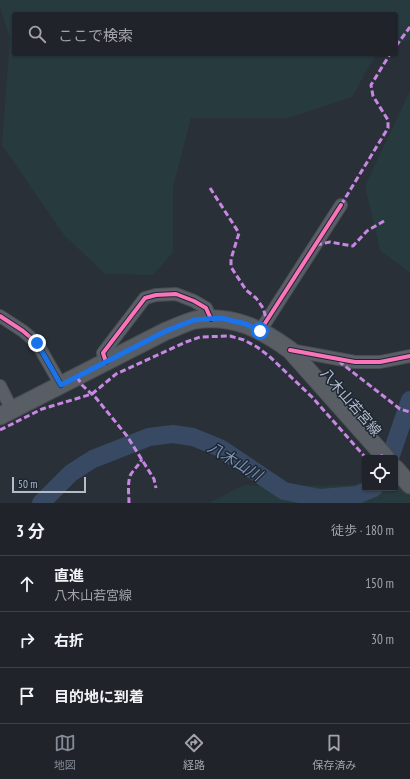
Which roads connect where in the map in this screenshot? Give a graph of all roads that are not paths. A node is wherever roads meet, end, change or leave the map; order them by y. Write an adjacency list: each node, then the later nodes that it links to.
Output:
1 (341, 205): 4 (street)
2 (0, 316): 8 (street)
3 (211, 319): 4 (main road, 八木山若宮線); 7 (main road, 八木山若宮線); 7 (street)
4 (260, 331): 5 (main road, 八木山若宮線)
5 (290, 350): 6 (street); 11 (main road, 八木山若宮線)
6 (410, 356)
7 (106, 362): 8 (main road, 八木山若宮線)
8 (61, 385): 10 (main road, 八木山若宮線)
9 (0, 386): 10 (street)
10 (6, 413)
11 (383, 455)
12 (398, 471): 13 (main road)
13 (410, 485)

